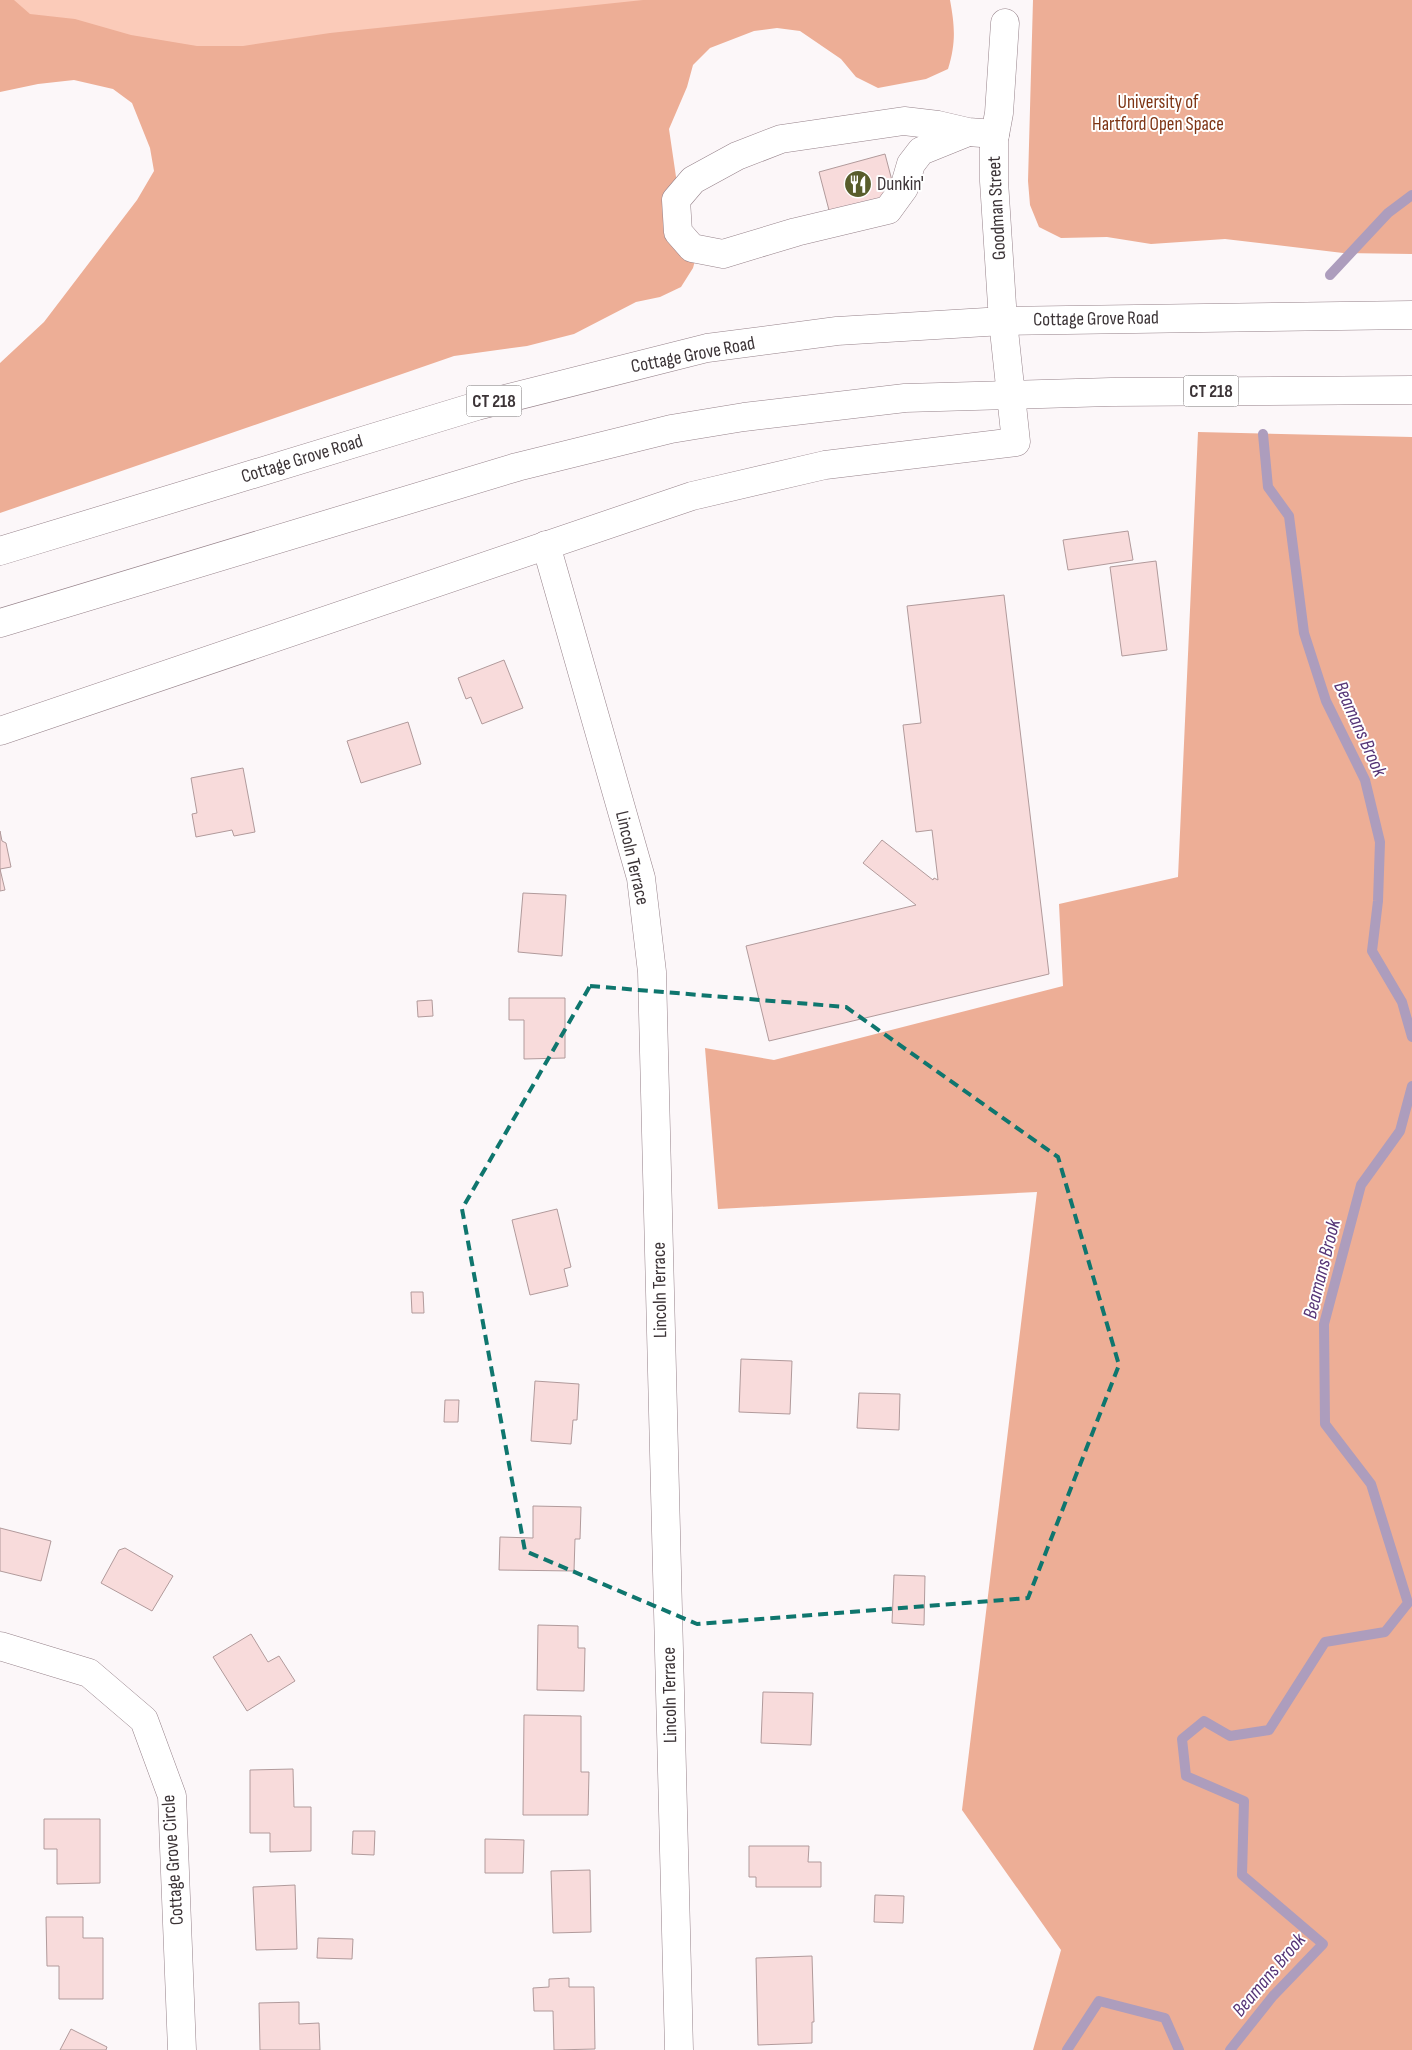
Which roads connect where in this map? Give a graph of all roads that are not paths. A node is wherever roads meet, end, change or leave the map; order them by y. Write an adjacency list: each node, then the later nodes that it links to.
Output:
1 (1005, 23): 2 (street, Goodman Street)
2 (982, 133): 2 (street); 4 (street, Goodman Street)
3 (1412, 315): 4 (street, Cottage Grove Road / CT 218)
4 (1003, 321): 6 (street, Goodman Street); 8 (street, Cottage Grove Road / CT 218)
5 (1412, 390): 6 (street, CT 218)
6 (1011, 394): 7 (street); 9 (street, CT 218)
7 (546, 545): 10 (street); 13 (street, Lincoln Terrace)
8 (0, 552)
9 (0, 623)
10 (0, 731)
11 (0, 1646): 12 (street, Cottage Grove Circle)
12 (182, 2050)
13 (679, 2050)

